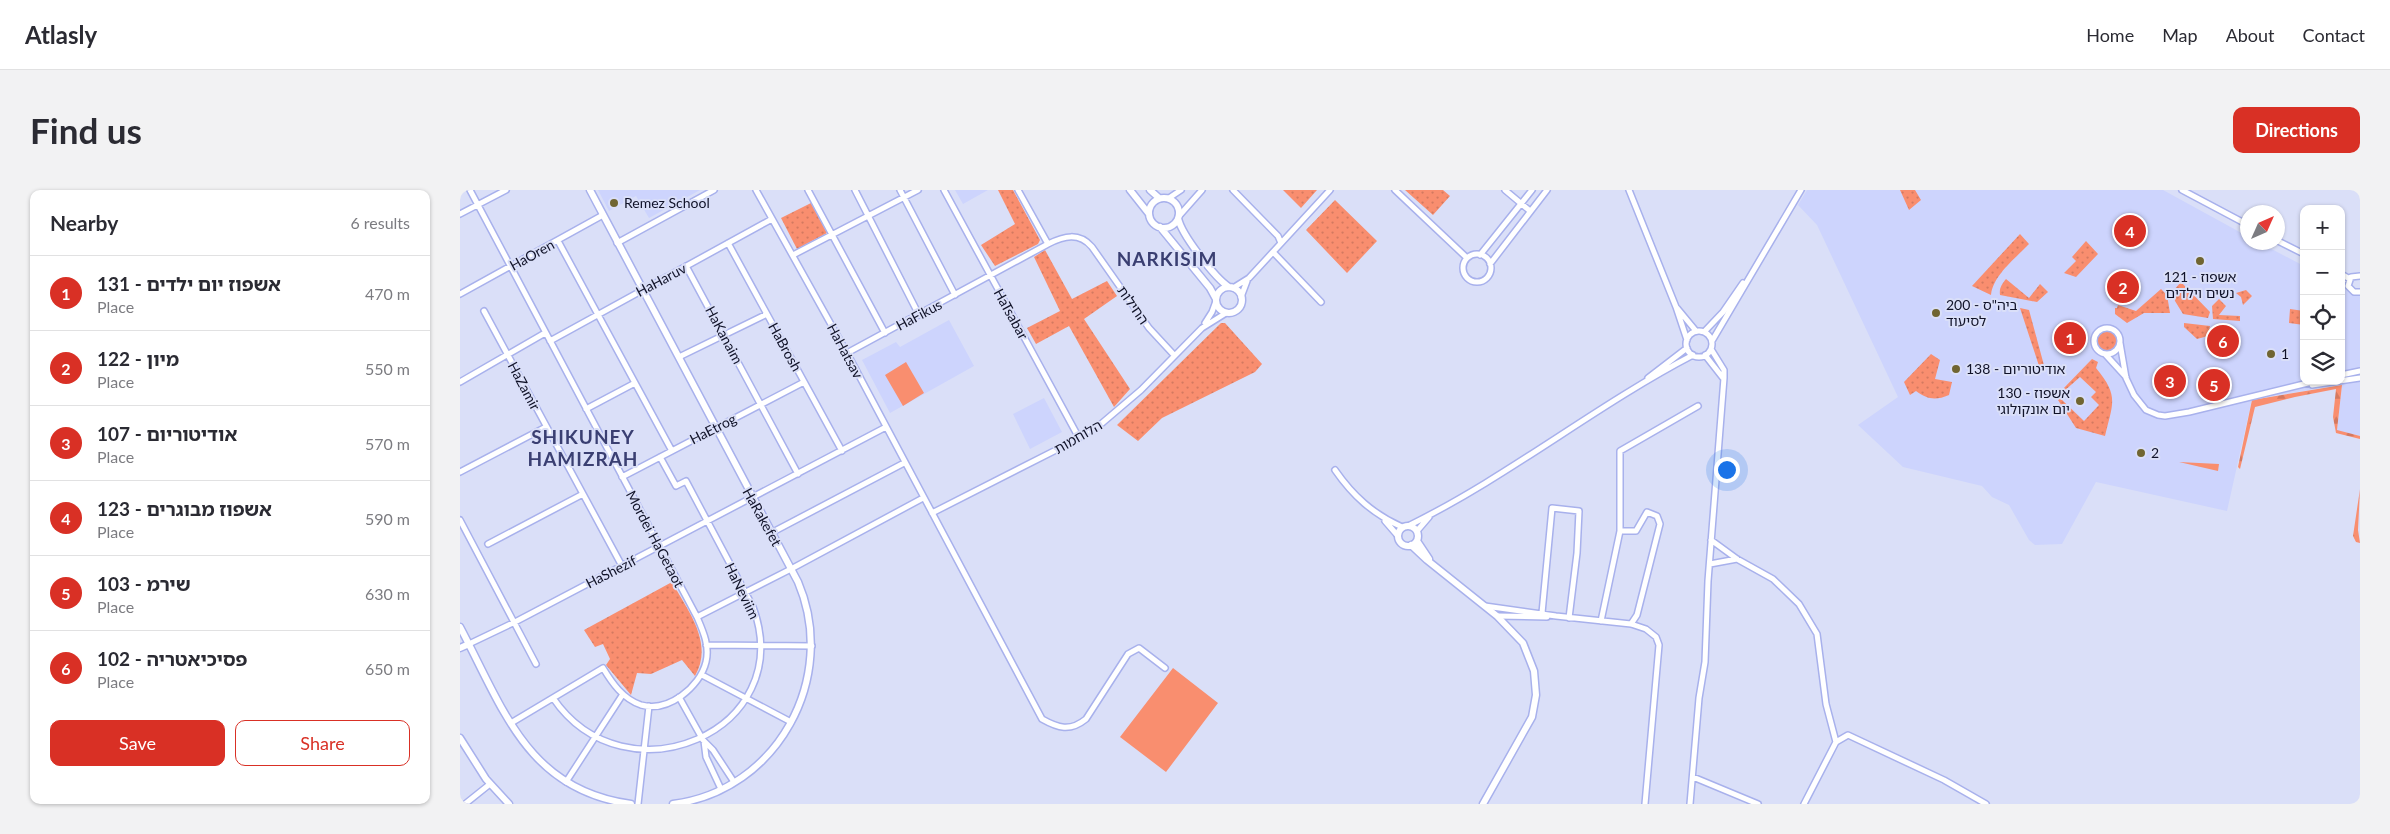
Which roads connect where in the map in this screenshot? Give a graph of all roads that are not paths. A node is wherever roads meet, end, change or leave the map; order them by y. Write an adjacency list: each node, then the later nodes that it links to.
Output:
1 (470, 190): 29 (street, Mordei HaGetaot)
2 (506, 190): 29 (street)
3 (590, 190): 32 (street, HaRakefet)
4 (714, 190): 41 (street)
5 (756, 190): 36 (street, HaHatsav)
6 (808, 190): 39 (street)
7 (855, 190): 34 (street)
8 (900, 190): 25 (street)
9 (918, 190): 25 (street)
10 (944, 190): 55 (street, HaTsabar)
11 (1018, 190): 44 (street)
12 (1130, 190): 33 (street)
13 (1150, 190): 26 (street)
14 (1181, 190): 27 (street)
15 (1202, 190): 35 (street)
16 (1233, 190): 43 (street)
17 (1330, 190): 43 (street)
18 (1395, 190): 50 (street)
19 (1506, 190): 28 (street)
20 (1532, 190): 28 (street)
21 (1547, 190): 30 (street)
22 (1628, 190): 68 (street)
23 (1801, 190): 54 (street)
24 (2182, 190): 37 (street)
25 (904, 198): 34 (street); 64 (street)
26 (1159, 198): 27 (street); 33 (street)
27 (1169, 198): 35 (street)
28 (1521, 204): 30 (street); 49 (street)
29 (478, 205): 31 (street); 53 (street, Mordei HaGetaot)
30 (1530, 211): 51 (street)
31 (460, 214)
32 (603, 215): 40 (street, HaOren); 41 (street, HaRakefet)
33 (1149, 215): 38 (street)
34 (869, 216): 39 (street); 73 (street)
35 (1178, 217): 38 (street); 60 (street)
36 (772, 219): 42 (street, HaHaruv); 48 (street, HaHatsav)
37 (2240, 221)
38 (1159, 226): 66 (street)
39 (832, 235): 48 (street); 78 (street)
40 (558, 241): 53 (street, HaOren); 71 (street)
41 (618, 243): 61 (street, HaRakefet)
42 (728, 243): 52 (street, HaHaruv); 72 (street, HaBrosh)
43 (1281, 243): 46 (street)
44 (1048, 244): 55 (street, החילות); 89 (street, החילות)
45 (2285, 244): 47 (street)
46 (1273, 252): 58 (street); 67 (street)
47 (2300, 252)
48 (793, 255): 86 (street, HaHatsav)
49 (1480, 255): 50 (street); 51 (street)
50 (1467, 258): 51 (street)
51 (1490, 264)
52 (686, 266): 61 (street, HaHaruv); 79 (street, HaKanaim)
53 (511, 267): 63 (street, HaOren); 76 (street, Mordei HaGetaot)
54 (1750, 275): 77 (street); 82 (street)
55 (990, 276): 64 (street, HaFikus); 110 (street, HaTsabar)
56 (2345, 276): 59 (street)
57 (2360, 276): 59 (street)
58 (1249, 278): 60 (street); 65 (street)
59 (2350, 279): 62 (street)
60 (1231, 288): 65 (street); 66 (street)
61 (642, 290): 71 (street, HaHaruv); 92 (street, HaRakefet)
62 (2360, 292)
63 (460, 294)
64 (955, 295): 73 (street, HaFikus)
65 (1241, 297): 70 (street)
66 (1216, 300): 70 (street); 74 (street, הלוחמות)
67 (1320, 302)
68 (1676, 307): 75 (street); 80 (street)
69 (484, 311): 87 (street, HaZamir)
70 (1226, 313): 74 (street, הלוחמות)
71 (598, 314): 81 (street, HaHaruv); 100 (street)
72 (767, 314): 79 (street); 99 (street, HaBrosh)
73 (919, 314): 78 (street, HaFikus)
74 (1202, 328): 89 (street, הלוחמות)
75 (1696, 331): 77 (street); 80 (street)
76 (545, 332): 81 (street, Mordei HaGetaot); 87 (street)
77 (1704, 332): 82 (street)
78 (885, 333): 86 (street, HaFikus)
79 (724, 335): 92 (street); 104 (street, HaKanaim)
80 (1687, 340): 84 (street)
81 (550, 341): 106 (street, Mordei HaGetaot)
82 (1712, 341): 85 (street)
83 (2120, 342): 88 (street); 88 (street); 96 (street)
84 (1687, 348): 90 (street); 101 (street)
85 (1711, 349): 91 (street); 95 (street)
86 (847, 353): 108 (street, HaHatsav)
87 (507, 354): 98 (street); 107 (street, HaZamir)
88 (2105, 354): 96 (street)
89 (1174, 355): 110 (street, הלוחמות)
90 (1693, 355): 91 (street); 101 (street)
91 (1705, 355): 95 (street)
92 (679, 357): 109 (street, HaRakefet)
93 (2360, 371): 94 (street)
94 (2345, 374)
95 (1724, 378): 132 (street)
96 (2126, 378): 103 (street)
97 (2360, 378): 103 (street)
98 (460, 382)
99 (804, 382): 104 (street, HaEtrog); 112 (street, HaBrosh)
100 (635, 383): 106 (street); 111 (street)
101 (1641, 384): 123 (street)
102 (2304, 385): 103 (street)
103 (2301, 386)
104 (761, 404): 109 (street, HaEtrog); 117 (street, HaKanaim)
105 (1698, 406): 129 (street)
106 (586, 409): 118 (street, Mordei HaGetaot)
107 (546, 427): 116 (street); 119 (street, HaZamir)
108 (886, 427): 112 (street, HaShezif); 114 (street, HaHatsav)
109 (715, 428): 111 (street, HaEtrog); 120 (street, HaRakefet)
110 (1079, 438): 122 (street, הלוחמות)
111 (672, 451): 113 (street, HaEtrog)
112 (842, 451): 117 (street, HaShezif)
113 (660, 457): 118 (street, HaEtrog); 126 (street, HaNeviim)
114 (904, 463): 121 (street, HaHatsav); 130 (street)
115 (1335, 470): 124 (street)
116 (460, 472)
117 (798, 474): 120 (street, HaShezif)
118 (622, 477): 135 (street, Mordei HaGetaot)
119 (583, 494): 134 (street); 138 (street, HaZamir)
120 (752, 498): 126 (street, HaShezif); 130 (street, HaRakefet)
121 (923, 498): 122 (street, HaHatsav); 139 (street)
122 (932, 513): 157 (street, HaHatsav)
123 (1430, 514): 127 (street); 128 (street)
124 (1383, 518): 127 (street); 131 (street)
125 (460, 520): 148 (street)
126 (707, 522): 135 (street, HaShezif); 140 (street, HaNeviim)
127 (1405, 527): 128 (street); 131 (street)
128 (1417, 531): 133 (street)
129 (1620, 531): 147 (street); 149 (street)
130 (771, 533): 139 (street, HaRakefet)
131 (1398, 536): 133 (street)
132 (1712, 540): 136 (street); 137 (street)
133 (1414, 543): 141 (street)
134 (488, 544)
135 (659, 547): 138 (street, HaShezif); 145 (street, Mordei HaGetaot)
136 (1737, 559): 137 (street); 169 (street)
137 (1710, 564): 171 (street)
138 (622, 566): 148 (street, HaShezif)
139 (791, 569): 140 (street); 153 (street, HaRakefet)
140 (745, 592): 145 (street); 154 (street, HaNeviim)
141 (1485, 606): 142 (street); 143 (street)
142 (1542, 613): 144 (street); 146 (street)
143 (1497, 616): 144 (street); 181 (street)
144 (1556, 616): 146 (street)
145 (696, 617): 152 (street, Mordei HaGetaot)
146 (1569, 618): 147 (street)
147 (1601, 621): 149 (street)
148 (515, 622): 151 (street, HaShezif); 156 (street)
149 (1631, 624): 182 (street)
150 (460, 627): 151 (street)
151 (469, 644): 155 (street); 165 (street)
152 (706, 645): 154 (street); 158 (street, Mordei HaGetaot)
153 (812, 646): 154 (street); 164 (street, HaRakefet)
154 (760, 647): 162 (street, HaNeviim)
155 (460, 648)
156 (536, 664)
157 (1166, 668)
158 (702, 675): 161 (street); 162 (street)
159 (623, 694): 160 (street); 163 (street); 167 (street)
160 (553, 698): 165 (street); 167 (street, HaNeviim)
161 (679, 698): 163 (street); 168 (street)
162 (745, 699): 164 (street); 168 (street, HaNeviim)
163 (649, 706): 170 (street)
164 (791, 722): 173 (street, HaRakefet)
165 (511, 723): 172 (street)
166 (460, 738): 174 (street)
167 (594, 740): 170 (street, HaNeviim); 172 (street)
168 (704, 740): 170 (street, HaNeviim); 173 (street); 175 (street)
169 (1836, 742): 185 (street); 186 (street)
170 (643, 754): 179 (street)
171 (1693, 776): 183 (street); 184 (street)
172 (566, 782): 178 (street)
173 (734, 782): 175 (street, HaRakefet)
174 (489, 783): 176 (street); 177 (street)
175 (721, 789): 180 (street, HaRakefet)
176 (465, 804)
177 (509, 804)
178 (631, 804)
179 (638, 804)
180 (672, 804)
181 (1483, 804)
182 (1645, 804)
183 (1690, 804)
184 (1758, 804)
185 (1804, 804)
186 (1986, 804)

